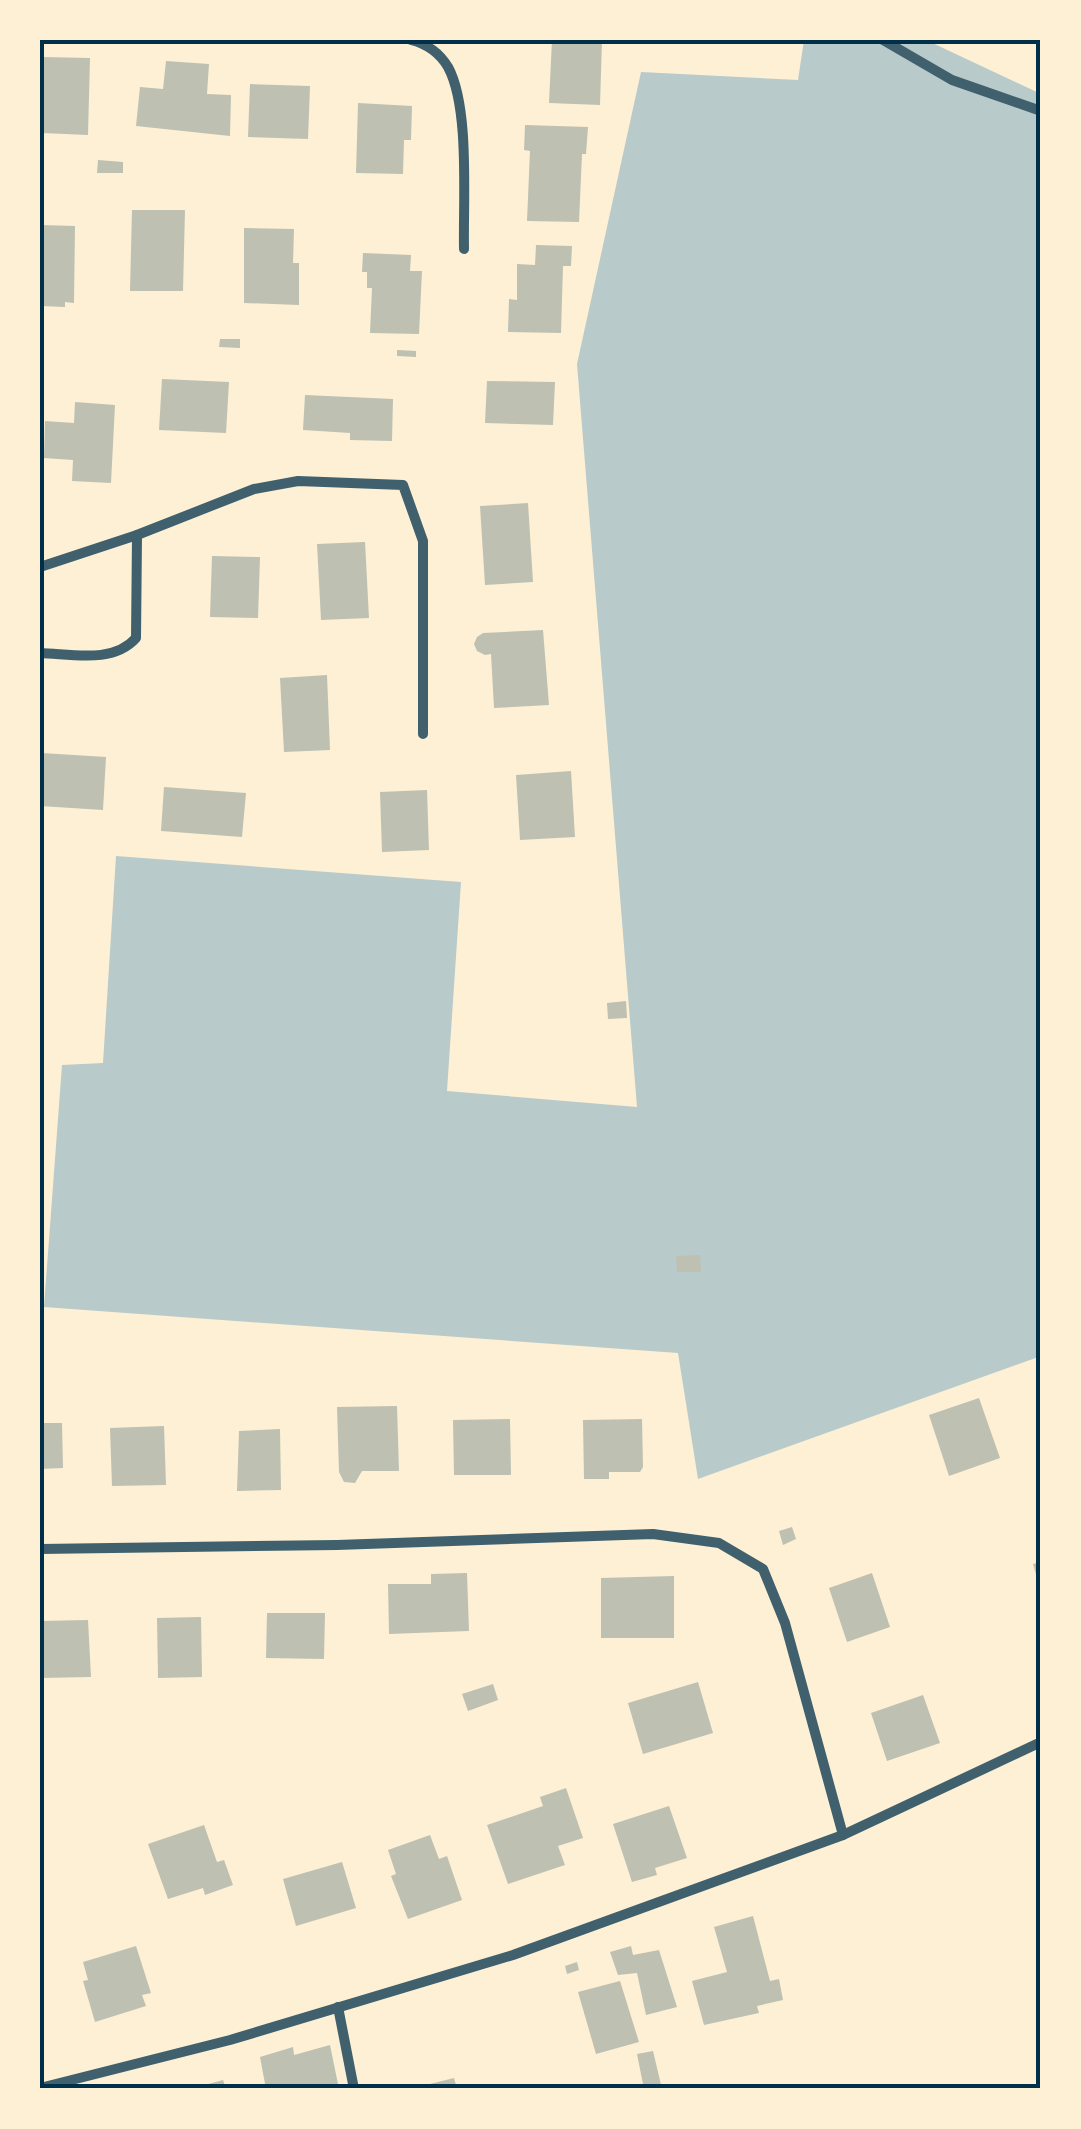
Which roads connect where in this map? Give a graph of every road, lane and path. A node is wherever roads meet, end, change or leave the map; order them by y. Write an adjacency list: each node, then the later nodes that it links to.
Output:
1 (411, 40): 4 (street)
2 (884, 40): 3 (street)
3 (1041, 111)
4 (464, 249)
5 (138, 535): 6 (street); 7 (street); 8 (street)
6 (40, 564)
7 (40, 653)
8 (423, 734)
9 (40, 1549): 11 (street)
10 (1041, 1742): 11 (street)
11 (843, 1835): 12 (street)
12 (338, 2008): 13 (street); 14 (street)
13 (40, 2088)
14 (354, 2089)

